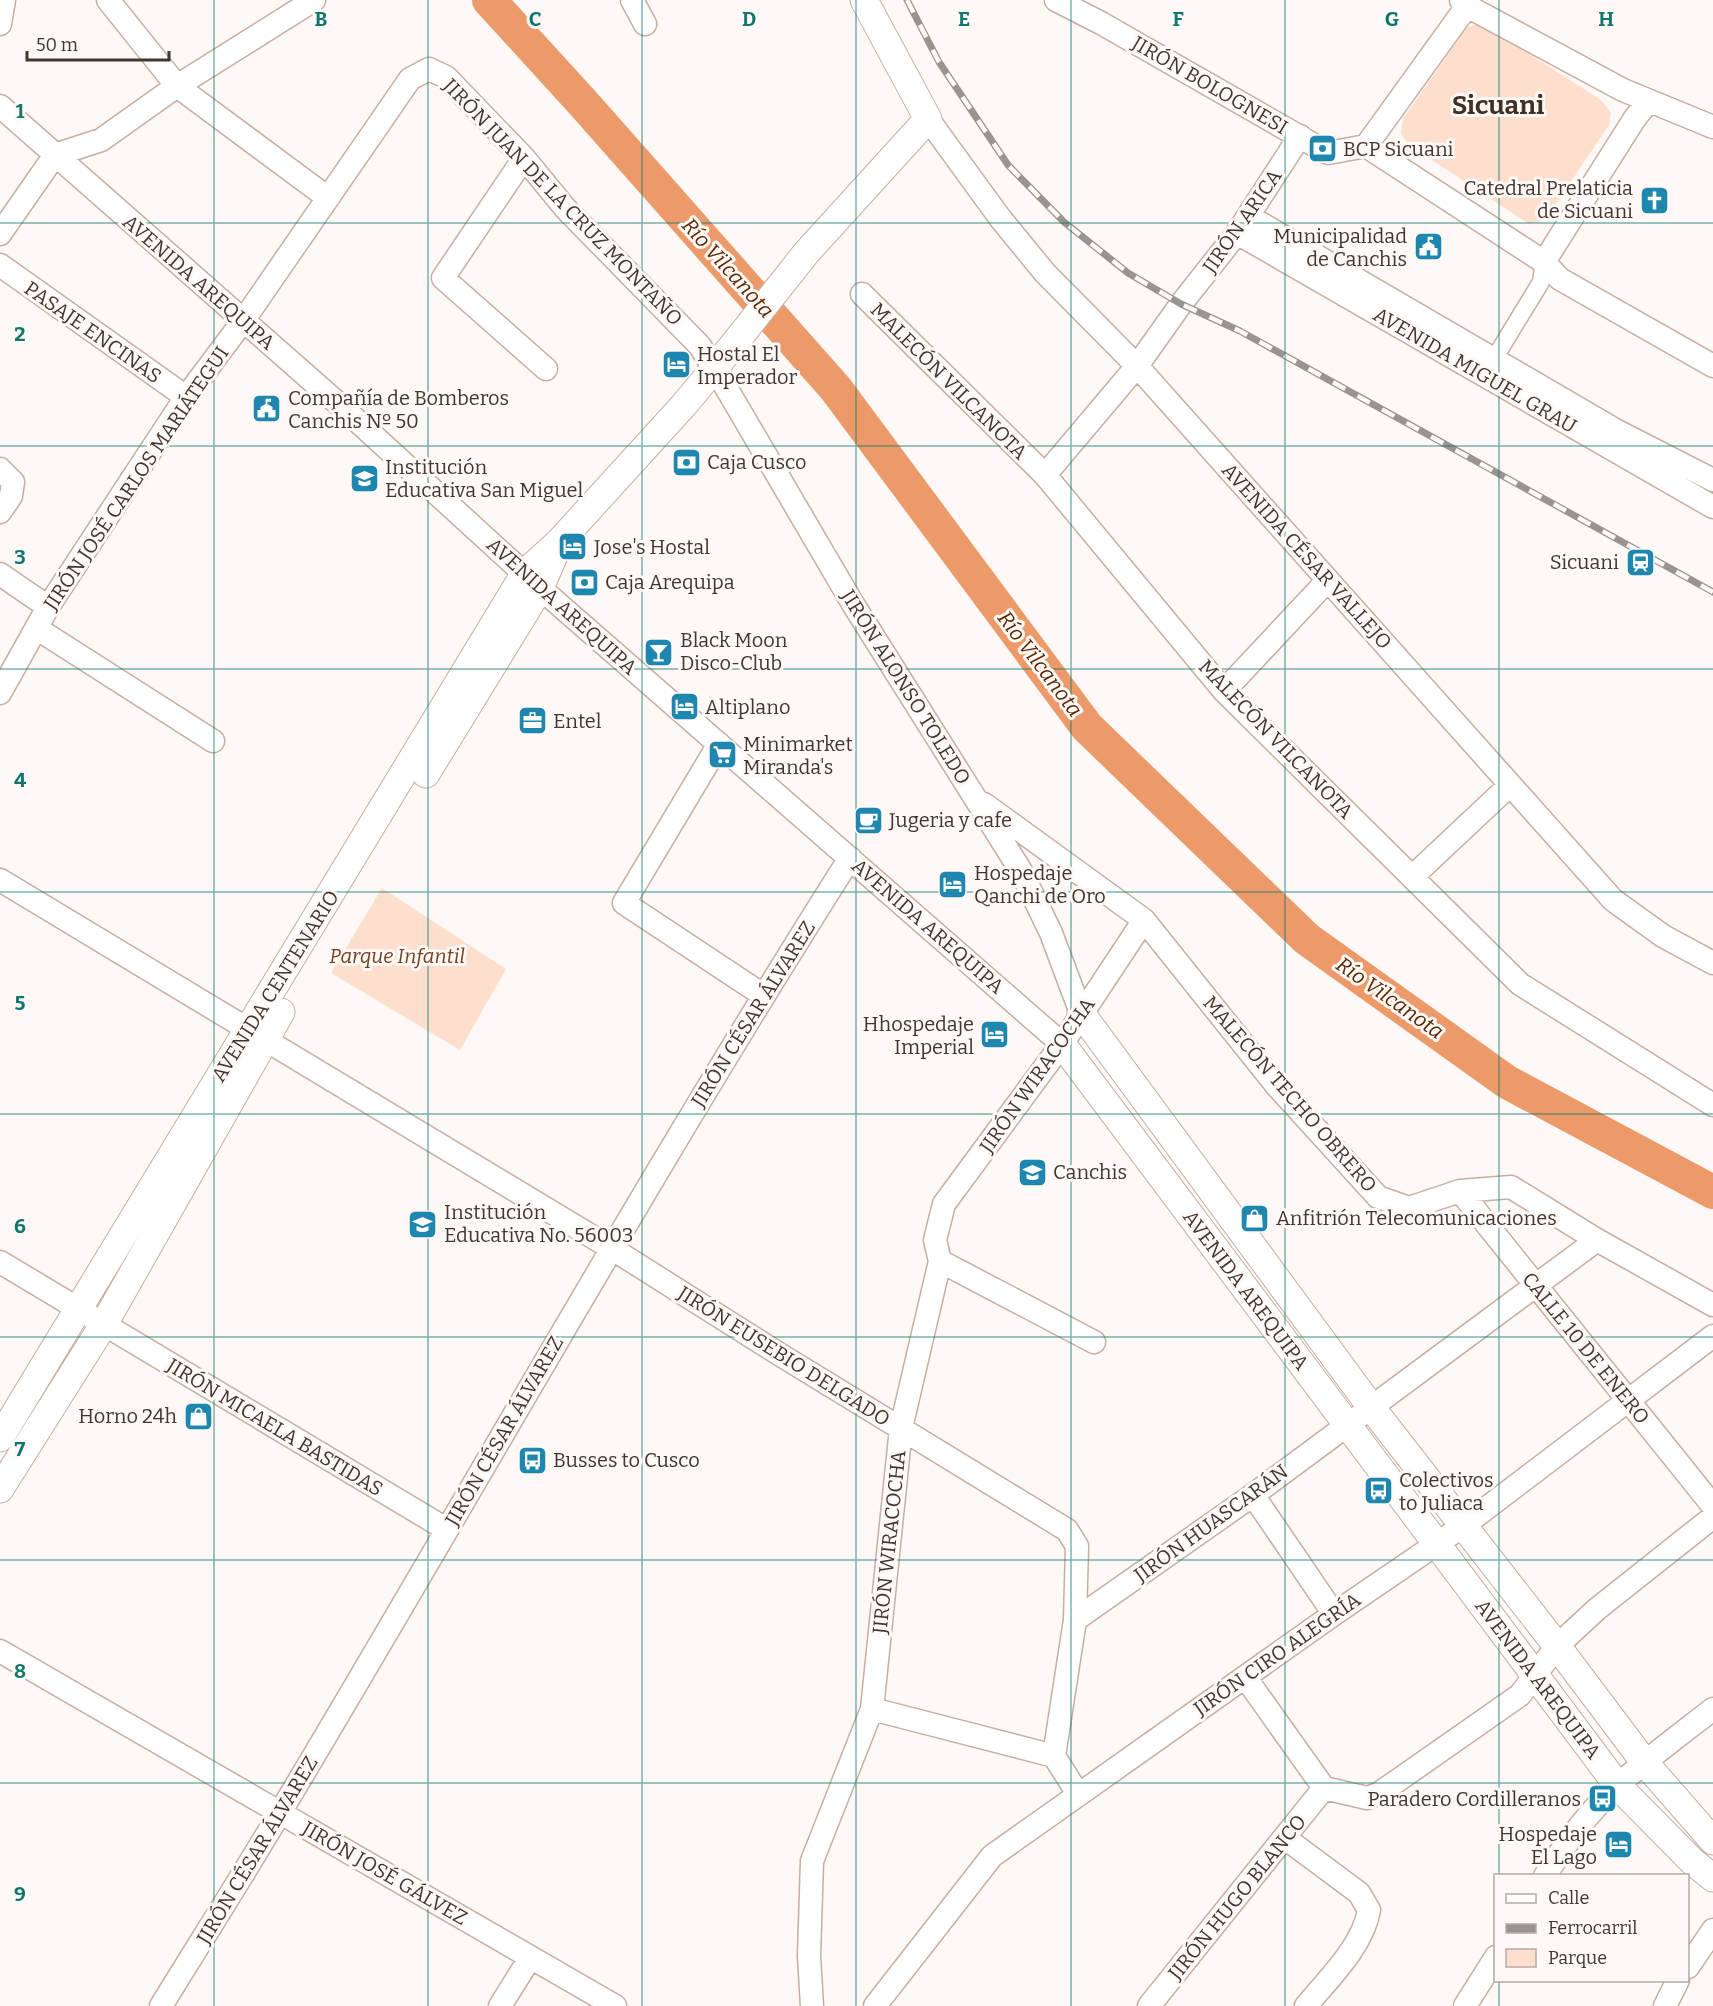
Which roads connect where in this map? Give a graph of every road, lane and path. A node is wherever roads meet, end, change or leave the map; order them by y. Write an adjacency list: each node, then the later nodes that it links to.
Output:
1 (4, 0): 8 (street)
2 (108, 0): 11 (street)
3 (314, 0): 11 (street)
4 (632, 0): 9 (street)
5 (864, 0): 14 (street)
6 (1056, 0): 16 (street, JIRÓN BOLOGNESI)
7 (1464, 3): 12 (street); 17 (street)
8 (0, 24)
9 (645, 24)
10 (429, 69): 19 (street, JIRÓN JUAN DE LA CRUZ MONTAÑO); 20 (street, JIRÓN JOSÉ CARLOS MARIÁTEGUI)
11 (177, 86): 18 (street); 20 (street)
12 (1649, 101): 15 (street); 23 (street)
13 (0, 106): 18 (street, AVENIDA AREQUIPA)
14 (928, 119): 28 (street, AVENIDA CÉSAR VALLEJO); 31 (street)
15 (1713, 127)
16 (1300, 136): 17 (street, JIRÓN BOLOGNESI); 21 (street, JIRÓN ARICA)
17 (1366, 146): 23 (street)
18 (55, 155): 22 (street); 26 (street, AVENIDA AREQUIPA)
19 (524, 158): 30 (street); 31 (street, JIRÓN JUAN DE LA CRUZ MONTAÑO)
20 (328, 198): 26 (street, JIRÓN JOSÉ CARLOS MARIÁTEGUI)
21 (1243, 225): 27 (street, AVENIDA MIGUEL GRAU); 28 (street, JIRÓN ARICA); 36 (street, AVENIDA MIGUEL GRAU)
22 (0, 234)
23 (1544, 262): 27 (street); 29 (street)
24 (0, 266): 32 (street, PASAJE ENCINAS)
25 (862, 294): 34 (street, MALECÓN VILCANOTA)
26 (243, 321): 32 (street, JIRÓN JOSÉ CARLOS MARIÁTEGUI); 40 (street, AVENIDA AREQUIPA)
27 (1494, 359): 35 (street, AVENIDA MIGUEL GRAU)
28 (1137, 366): 34 (street, JIRÓN ARICA); 39 (street, AVENIDA CÉSAR VALLEJO)
29 (1713, 366)
30 (546, 369)
31 (714, 369): 40 (street); 48 (street, JIRÓN ALONSO TOLEDO)
32 (186, 397): 41 (street, JIRÓN JOSÉ CARLOS MARIÁTEGUI)
33 (6, 475): 37 (street)
34 (1045, 475): 43 (street, MALECÓN VILCANOTA)
35 (1713, 480)
36 (1713, 507)
37 (0, 512)
38 (0, 574): 41 (street)
39 (1328, 580): 43 (street); 47 (street, AVENIDA CÉSAR VALLEJO)
40 (532, 581): 46 (street, AVENIDA AREQUIPA); 56 (street)
41 (48, 607): 42 (street, JIRÓN JOSÉ CARLOS MARIÁTEGUI)
42 (36, 628): 44 (street, JIRÓN JOSÉ CARLOS MARIÁTEGUI); 45 (street)
43 (1224, 691): 50 (street, MALECÓN VILCANOTA)
44 (0, 693)
45 (213, 741)
46 (719, 744): 49 (street, AVENIDA AREQUIPA); 54 (street)
47 (1510, 785): 50 (street); 53 (street, AVENIDA CÉSAR VALLEJO)
48 (975, 798): 52 (street, MALECÓN TECHO OBRERO); 55 (street, JIRÓN ALONSO TOLEDO)
49 (850, 858): 54 (street, JIRÓN CÉSAR ÁLVAREZ); 57 (street, AVENIDA AREQUIPA)
50 (1412, 877): 58 (street, MALECÓN VILCANOTA)
51 (0, 880): 56 (street, JIRÓN EUSEBIO DELGADO)
52 (1144, 920): 55 (street, JIRÓN WIRACOCHA); 59 (street, MALECÓN TECHO OBRERO)
53 (1713, 963)
54 (763, 994): 61 (street, JIRÓN CÉSAR ÁLVAREZ)
55 (1081, 1013): 57 (street, JIRÓN WIRACOCHA); 71 (street, AVENIDA AREQUIPA)
56 (255, 1035): 61 (street, JIRÓN EUSEBIO DELGADO); 66 (street, AVENIDA CENTENARIO); 67 (street)
57 (1062, 1044): 62 (street, JIRÓN WIRACOCHA); 72 (street, AVENIDA AREQUIPA)
58 (1713, 1105)
59 (1460, 1191): 60 (street, MALECÓN TECHO OBRERO); 64 (street, CALLE 10 DE ENERO)
60 (1597, 1240): 64 (street, JIRÓN HUASCARÁN); 65 (street, MALECÓN TECHO OBRERO)
61 (611, 1248): 73 (street, JIRÓN EUSEBIO DELGADO); 80 (street, JIRÓN CÉSAR ÁLVAREZ)
62 (940, 1261): 69 (street); 73 (street, JIRÓN WIRACOCHA)
63 (0, 1262): 66 (street, JIRÓN MICAELA BASTIDAS)
64 (1536, 1286): 70 (street, CALLE 10 DE ENERO); 71 (street, JIRÓN HUASCARÁN)
65 (1713, 1305)
66 (79, 1310): 67 (street, JIRÓN MICAELA BASTIDAS); 74 (street, AVENIDA CENTENARIO)
67 (104, 1324): 75 (street); 80 (street, JIRÓN MICAELA BASTIDAS)
68 (1713, 1336): 70 (street, JIRÓN CIRO ALEGRÍA)
69 (1094, 1342)
70 (1629, 1402): 77 (street, CALLE 10 DE ENERO); 79 (street, JIRÓN CIRO ALEGRÍA)
71 (1371, 1407): 72 (street, JIRÓN HUASCARÁN); 79 (street, AVENIDA AREQUIPA)
72 (1347, 1425): 76 (street, JIRÓN HUASCARÁN); 81 (street, AVENIDA AREQUIPA)
73 (901, 1428): 83 (street, JIRÓN EUSEBIO DELGADO); 88 (street, JIRÓN WIRACOCHA)
74 (0, 1438)
75 (0, 1489)
76 (1253, 1495): 82 (street); 83 (street, JIRÓN HUASCARÁN)
77 (1713, 1506)
78 (1713, 1517): 84 (street)
79 (1463, 1526): 81 (street, JIRÓN CIRO ALEGRÍA); 84 (street, AVENIDA AREQUIPA)
80 (446, 1529): 95 (street, JIRÓN CÉSAR ÁLVAREZ)
81 (1436, 1543): 82 (street, JIRÓN CIRO ALEGRÍA); 86 (street, AVENIDA AREQUIPA)
82 (1334, 1614): 87 (street, JIRÓN CIRO ALEGRÍA)
83 (1075, 1620): 90 (street, JIRÓN EUSEBIO DELGADO)
84 (1557, 1646): 86 (street); 91 (street, AVENIDA AREQUIPA)
85 (0, 1651): 95 (street, JIRÓN JOSÉ GÁLVEZ)
86 (1536, 1675): 92 (street, AVENIDA AREQUIPA); 93 (street)
87 (1245, 1677): 93 (street); 94 (street, JIRÓN CIRO ALEGRÍA)
88 (872, 1709): 90 (street); 108 (street, JIRÓN WIRACOCHA)
89 (1713, 1709): 91 (street)
90 (1054, 1756): 94 (street)
91 (1645, 1763): 92 (street); 97 (street, AVENIDA AREQUIPA)
92 (1618, 1786): 98 (street); 99 (street, AVENIDA AREQUIPA)
93 (1324, 1788): 96 (street, JIRÓN HUGO BLANCO)
94 (1078, 1794): 109 (street, JIRÓN CIRO ALEGRÍA)
95 (281, 1812): 101 (street, JIRÓN JOSÉ GÁLVEZ); 105 (street, JIRÓN CÉSAR ÁLVAREZ)
96 (1286, 1838): 110 (street, JIRÓN HUGO BLANCO); 111 (street)
97 (1713, 1841)
98 (1546, 1874)
99 (1713, 1878)
100 (1713, 1930): 103 (street)
101 (530, 1958): 106 (street); 107 (street, JIRÓN JOSÉ GÁLVEZ)
102 (1494, 1960): 112 (street)
103 (1689, 1966)
104 (1677, 1982): 113 (street)
105 (161, 2006)
106 (501, 2006)
107 (615, 2006)
108 (812, 2006)
109 (875, 2006)
110 (1149, 2006)
111 (1306, 2006)
112 (1466, 2006)
113 (1665, 2006)

